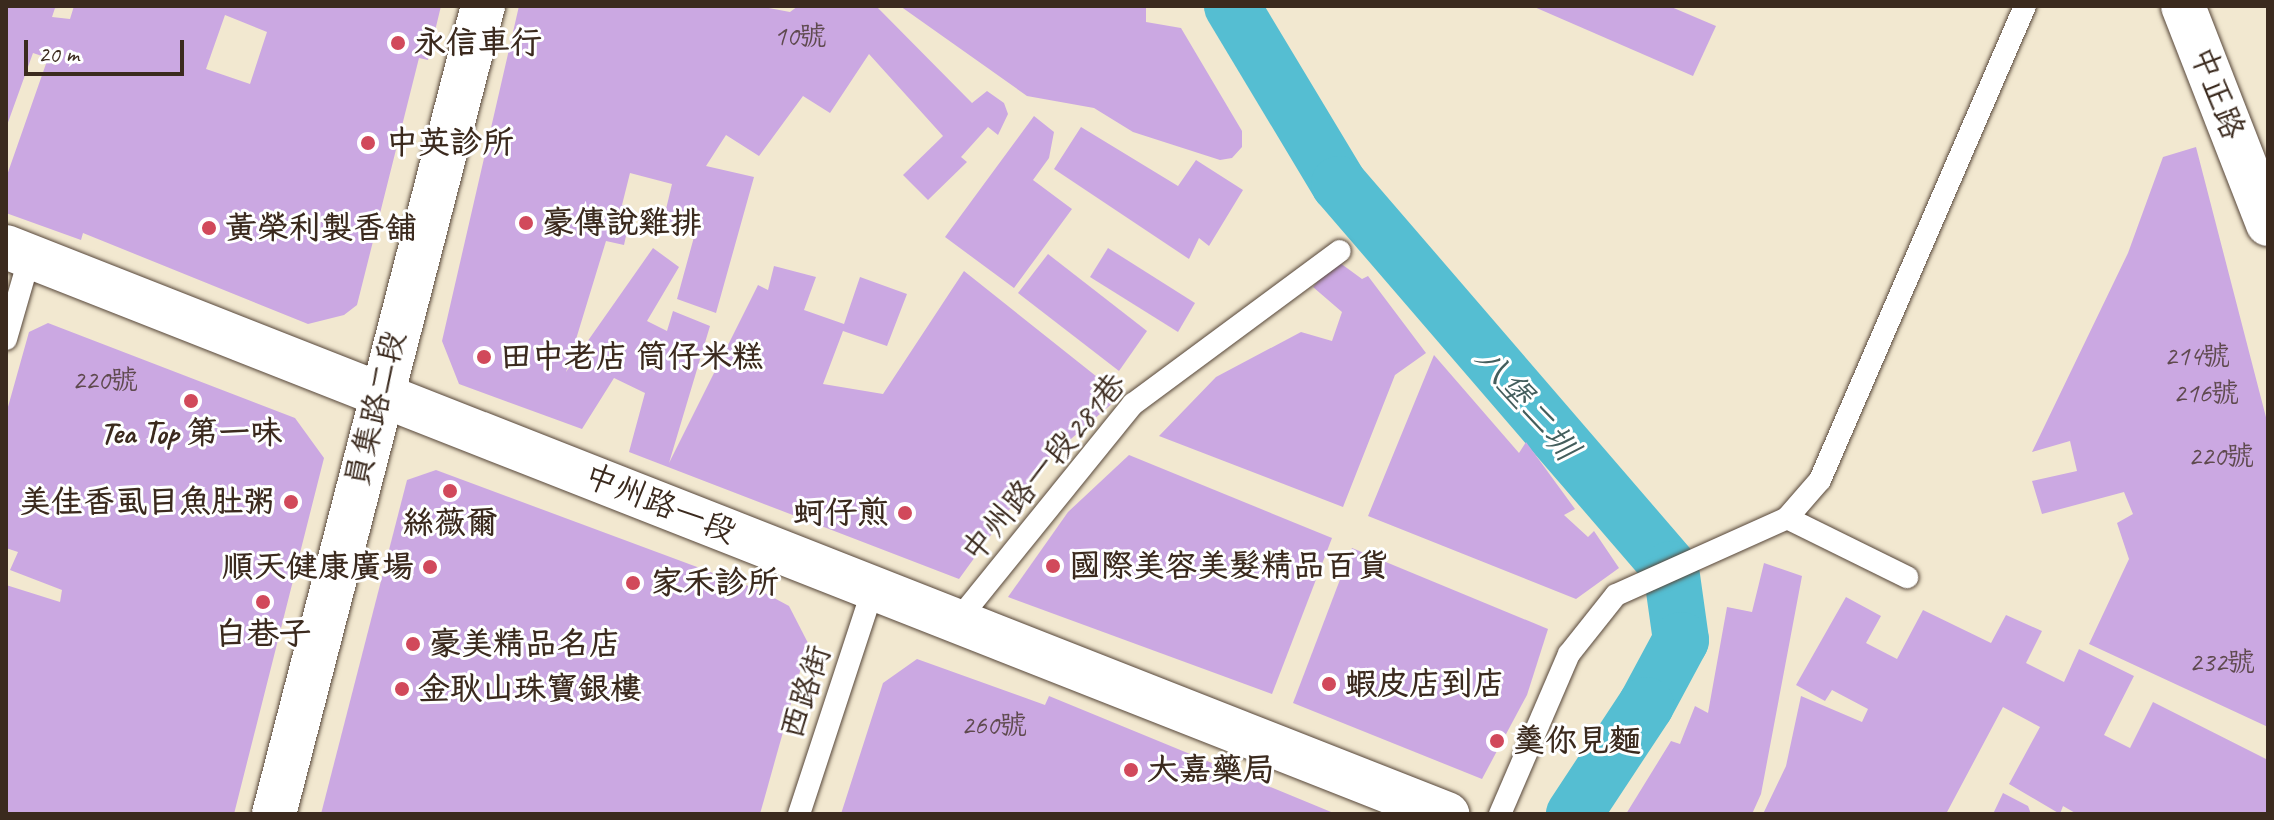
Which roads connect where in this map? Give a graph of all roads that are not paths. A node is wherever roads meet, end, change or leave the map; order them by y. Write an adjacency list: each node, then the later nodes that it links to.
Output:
1 (483, 6): 8 (street, 員集路二段)
2 (2025, 6): 9 (lane)
3 (2183, 6): 4 (street, 中正路)
4 (2268, 224)
5 (18, 251): 7 (lane); 8 (street, 中州路一段)
6 (1340, 251): 12 (lane, 中州路一段281巷)
7 (6, 339)
8 (380, 391): 11 (street, 中州路一段); 13 (street, 員集路二段)
9 (1787, 518): 10 (lane); 16 (lane)
10 (1907, 577)
11 (873, 589): 12 (street, 中州路一段); 14 (lane, 西路街)
12 (958, 620): 15 (street, 中州路一段)
13 (274, 814)
14 (799, 814)
15 (1447, 814)
16 (1500, 814)

